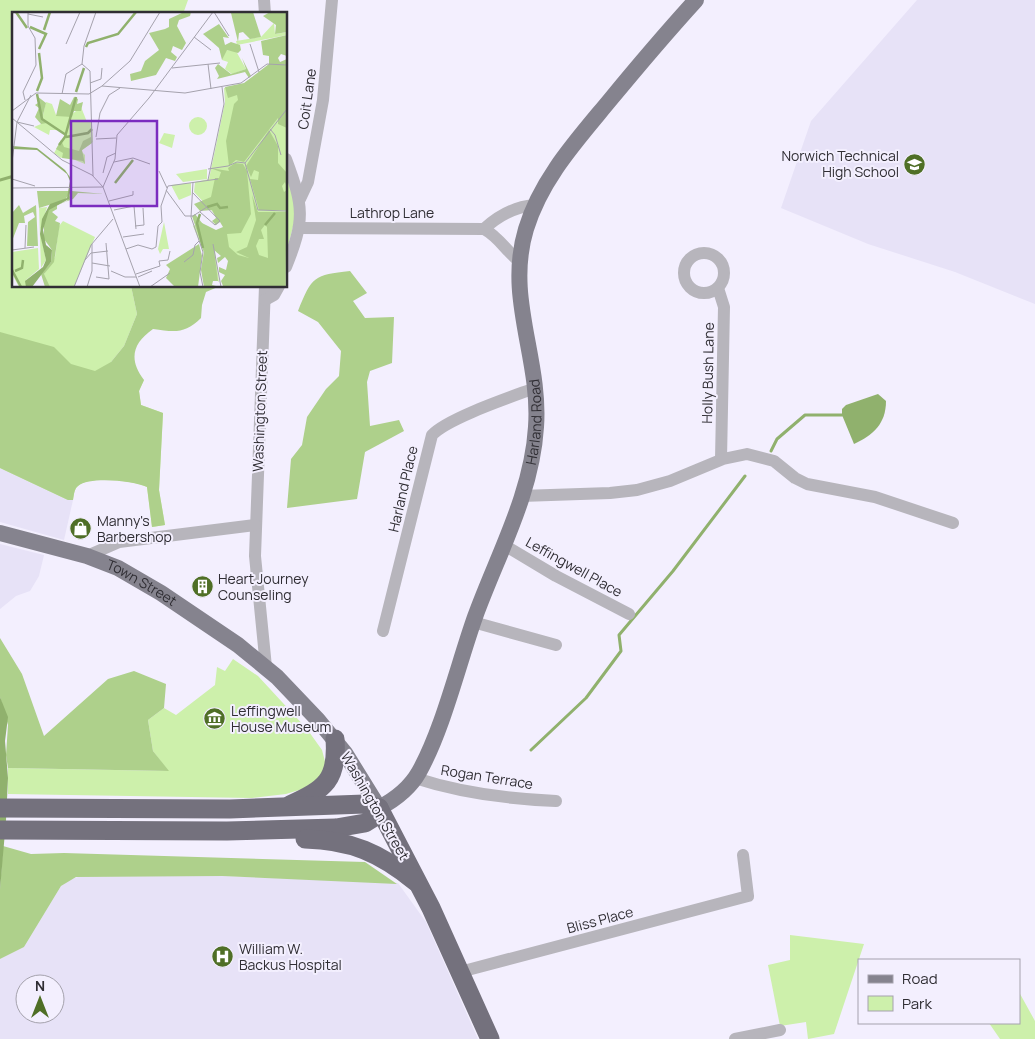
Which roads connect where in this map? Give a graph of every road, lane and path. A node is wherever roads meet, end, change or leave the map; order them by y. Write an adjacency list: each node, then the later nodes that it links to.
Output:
1 (332, 0): 4 (street, Coit Lane)
2 (696, 0): 5 (main road, Harland Road)
3 (288, 165): 4 (street)
4 (300, 198): 6 (street)
5 (534, 205): 7 (street); 8 (main road, Harland Road)
6 (300, 228): 7 (street, Lathrop Lane); 9 (street)
7 (484, 229): 8 (street)
8 (519, 261): 14 (main road, Harland Road)
9 (288, 262)
10 (265, 288): 13 (street, Washington Street)
11 (278, 288): 13 (street)
12 (718, 288): 15 (street, Holly Bush Lane)
13 (265, 300): 18 (street, Washington Street)
14 (536, 388): 16 (main road, Harland Road); 24 (street, Harland Place)
15 (721, 459): 16 (street); 17 (street)
16 (521, 496): 20 (main road, Harland Road)
17 (953, 523)
18 (255, 525): 21 (street); 26 (street, Washington Street)
19 (0, 533): 21 (main road, Town Street)
20 (504, 545): 22 (street, Leffingwell Place); 23 (main road, Harland Road)
21 (87, 556): 26 (main road, Town Street)
22 (629, 614)
23 (473, 622): 25 (street); 28 (main road, Harland Road)
24 (383, 631)
25 (556, 645)
26 (266, 667): 27 (main road, Washington Street)
27 (335, 739): 31 (highway); 32 (main road, Washington Street)
28 (415, 778): 29 (street, Rogan Terrace); 32 (main road, Harland Road)
29 (556, 800)
30 (0, 808): 31 (highway)
31 (284, 808): 32 (highway)
32 (379, 808): 34 (highway); 36 (highway, Washington Street)
33 (0, 830): 34 (highway)
34 (227, 831): 36 (highway)
35 (743, 855): 37 (street, Bliss Place)
36 (420, 885): 37 (highway, Washington Street)
37 (460, 972): 40 (highway, Washington Street)
38 (780, 1030): 39 (street)
39 (763, 1036): 41 (street)
40 (490, 1039)
41 (735, 1039)

